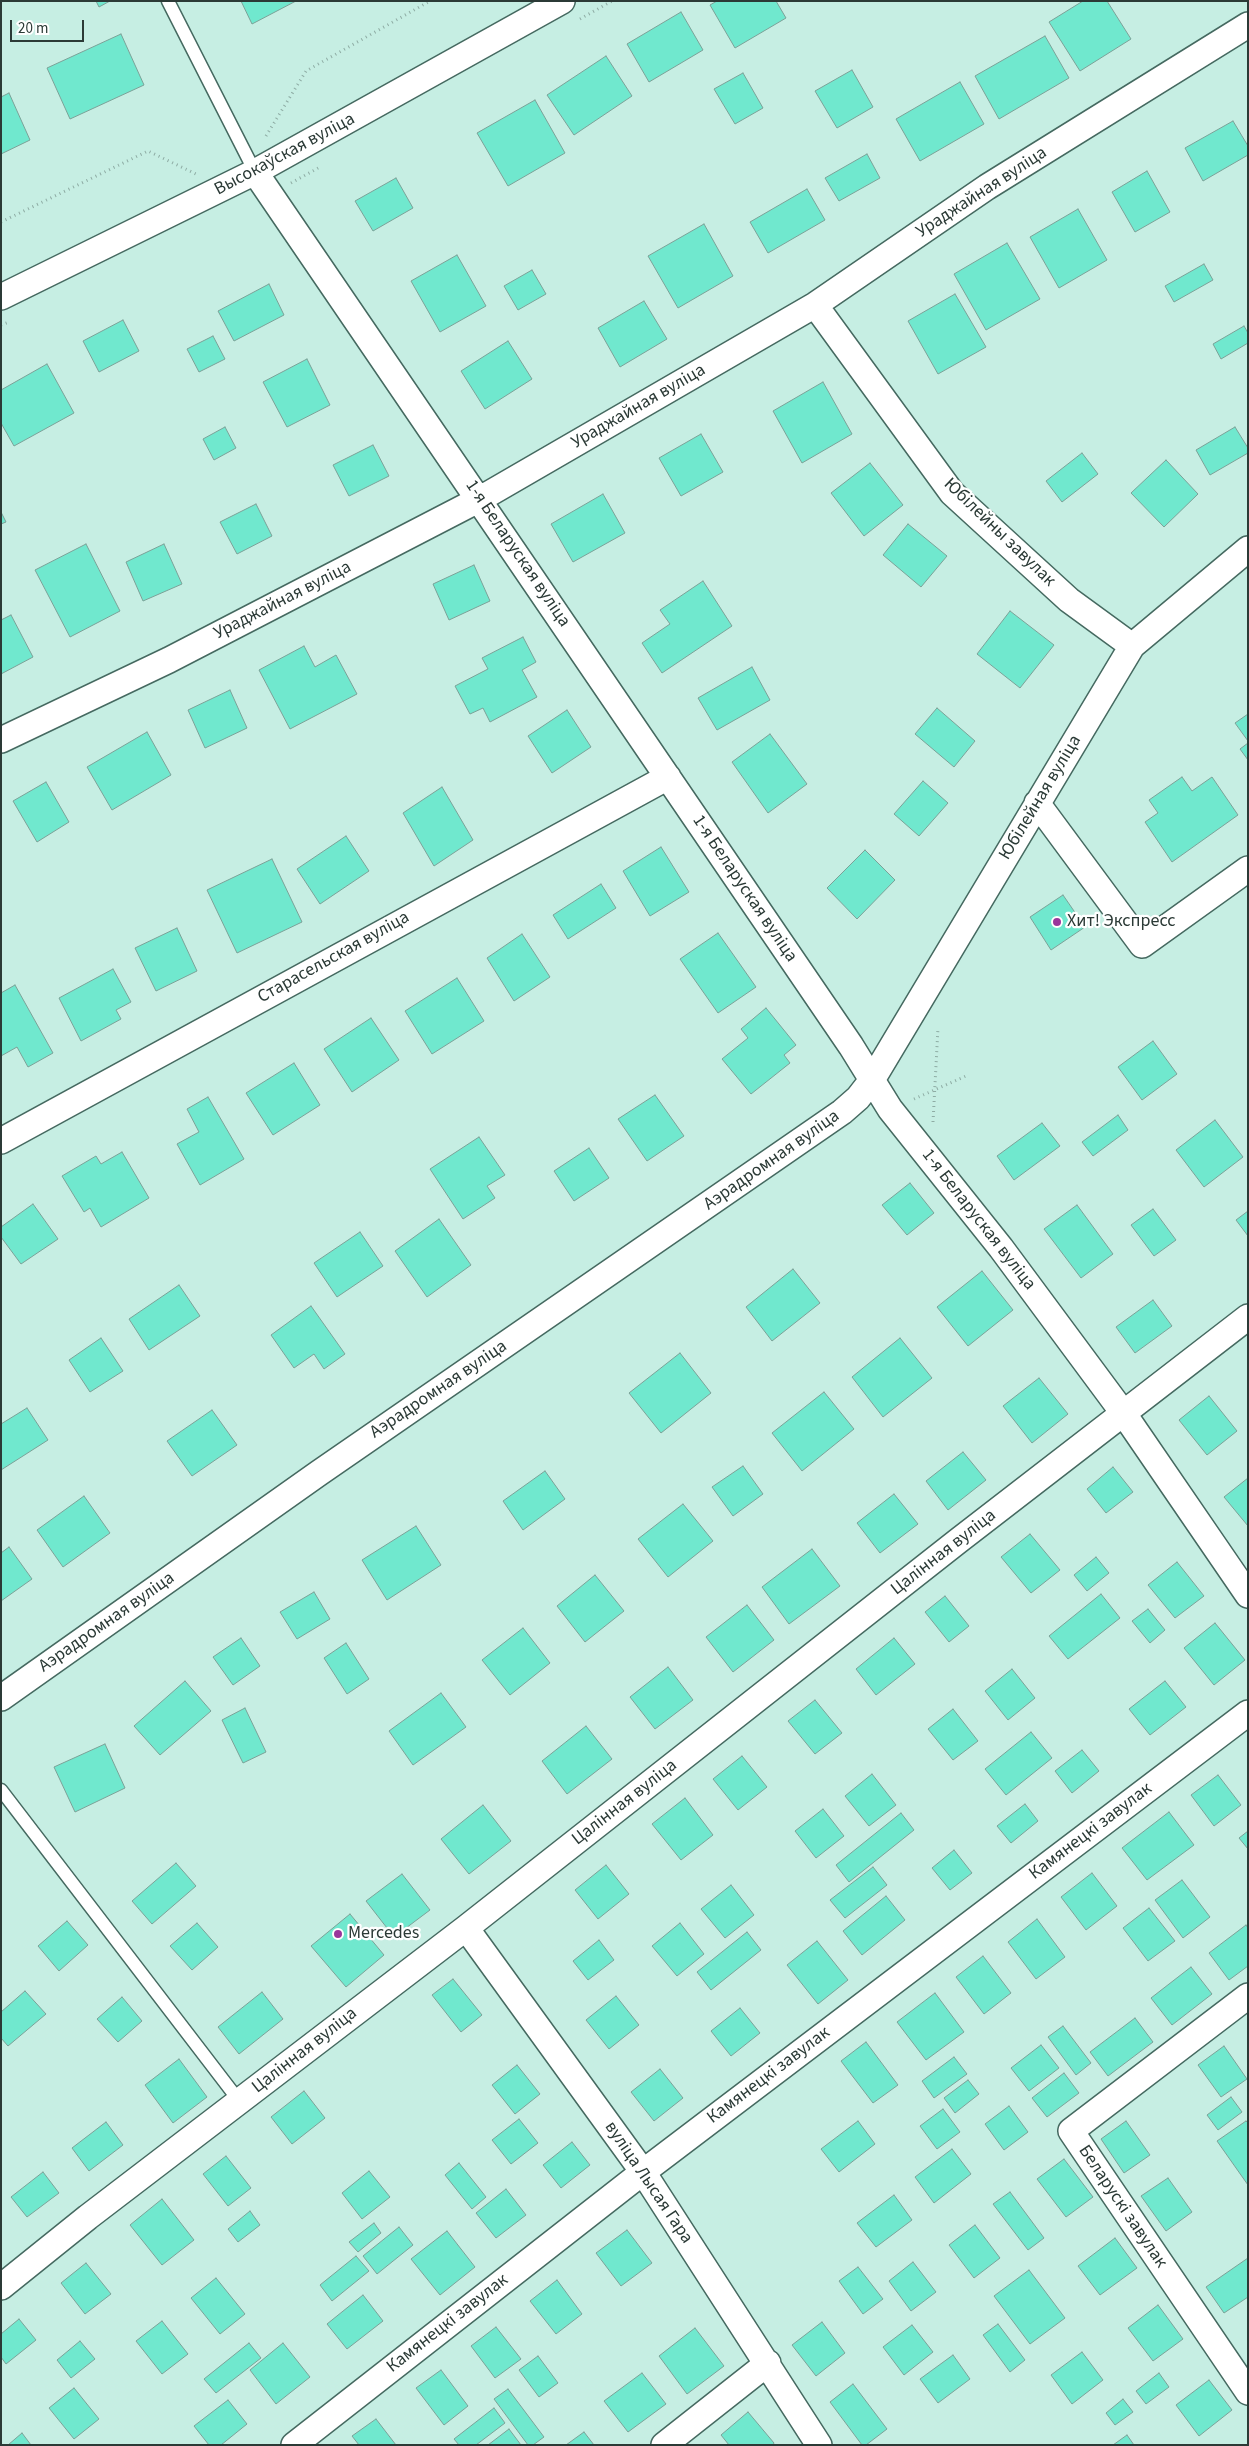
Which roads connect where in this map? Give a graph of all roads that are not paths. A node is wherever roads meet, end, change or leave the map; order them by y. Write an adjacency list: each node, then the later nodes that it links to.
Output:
1 (168, 1): 4 (lane)
2 (562, 1): 4 (street, Высокаўская вуліца)
3 (1248, 25): 6 (street, Ураджайная вуліца)
4 (255, 172): 5 (street, Высокаўская вуліца); 7 (street, 1-я Беларуская вуліца)
5 (1, 297)
6 (815, 305): 7 (street, Ураджайная вуліца); 9 (street, Юбілейны завулак)
7 (480, 499): 10 (street, Ураджайная вуліца); 11 (street, 1-я Беларуская вуліца)
8 (1248, 549): 9 (street, Юбілейная вуліца)
9 (1132, 646): 12 (street, Юбілейная вуліца)
10 (1, 740)
11 (668, 777): 14 (street, 1-я Беларуская вуліца); 15 (street, Старасельская вуліца)
12 (1037, 803): 13 (street); 14 (street, Юбілейная вуліца)
13 (1248, 869)
14 (872, 1080): 17 (street, 1-я Беларуская вуліца); 19 (street, Аэрадромная вуліца)
15 (1, 1141)
16 (1248, 1317): 17 (street, Цалінная вуліца)
17 (1124, 1414): 18 (street, 1-я Беларуская вуліца); 22 (street, Цалінная вуліца)
18 (1248, 1595)
19 (1, 1698)
20 (1248, 1713): 25 (street, Камянецкі завулак)
21 (1, 1790): 24 (lane)
22 (466, 1928): 24 (street, Цалінная вуліца); 25 (street, вуліца Лысая Гара)
23 (1248, 1996): 28 (street, Беларускі завулак)
24 (240, 2102): 26 (street, Цалінная вуліца)
25 (643, 2172): 27 (street, вуліца Лысая Гара); 29 (street, Камянецкі завулак)
26 (1, 2286)
27 (768, 2363): 30 (street); 31 (street, вуліца Лысая Гара)
28 (1248, 2392)
29 (294, 2445)
30 (664, 2445)
31 (820, 2445)

